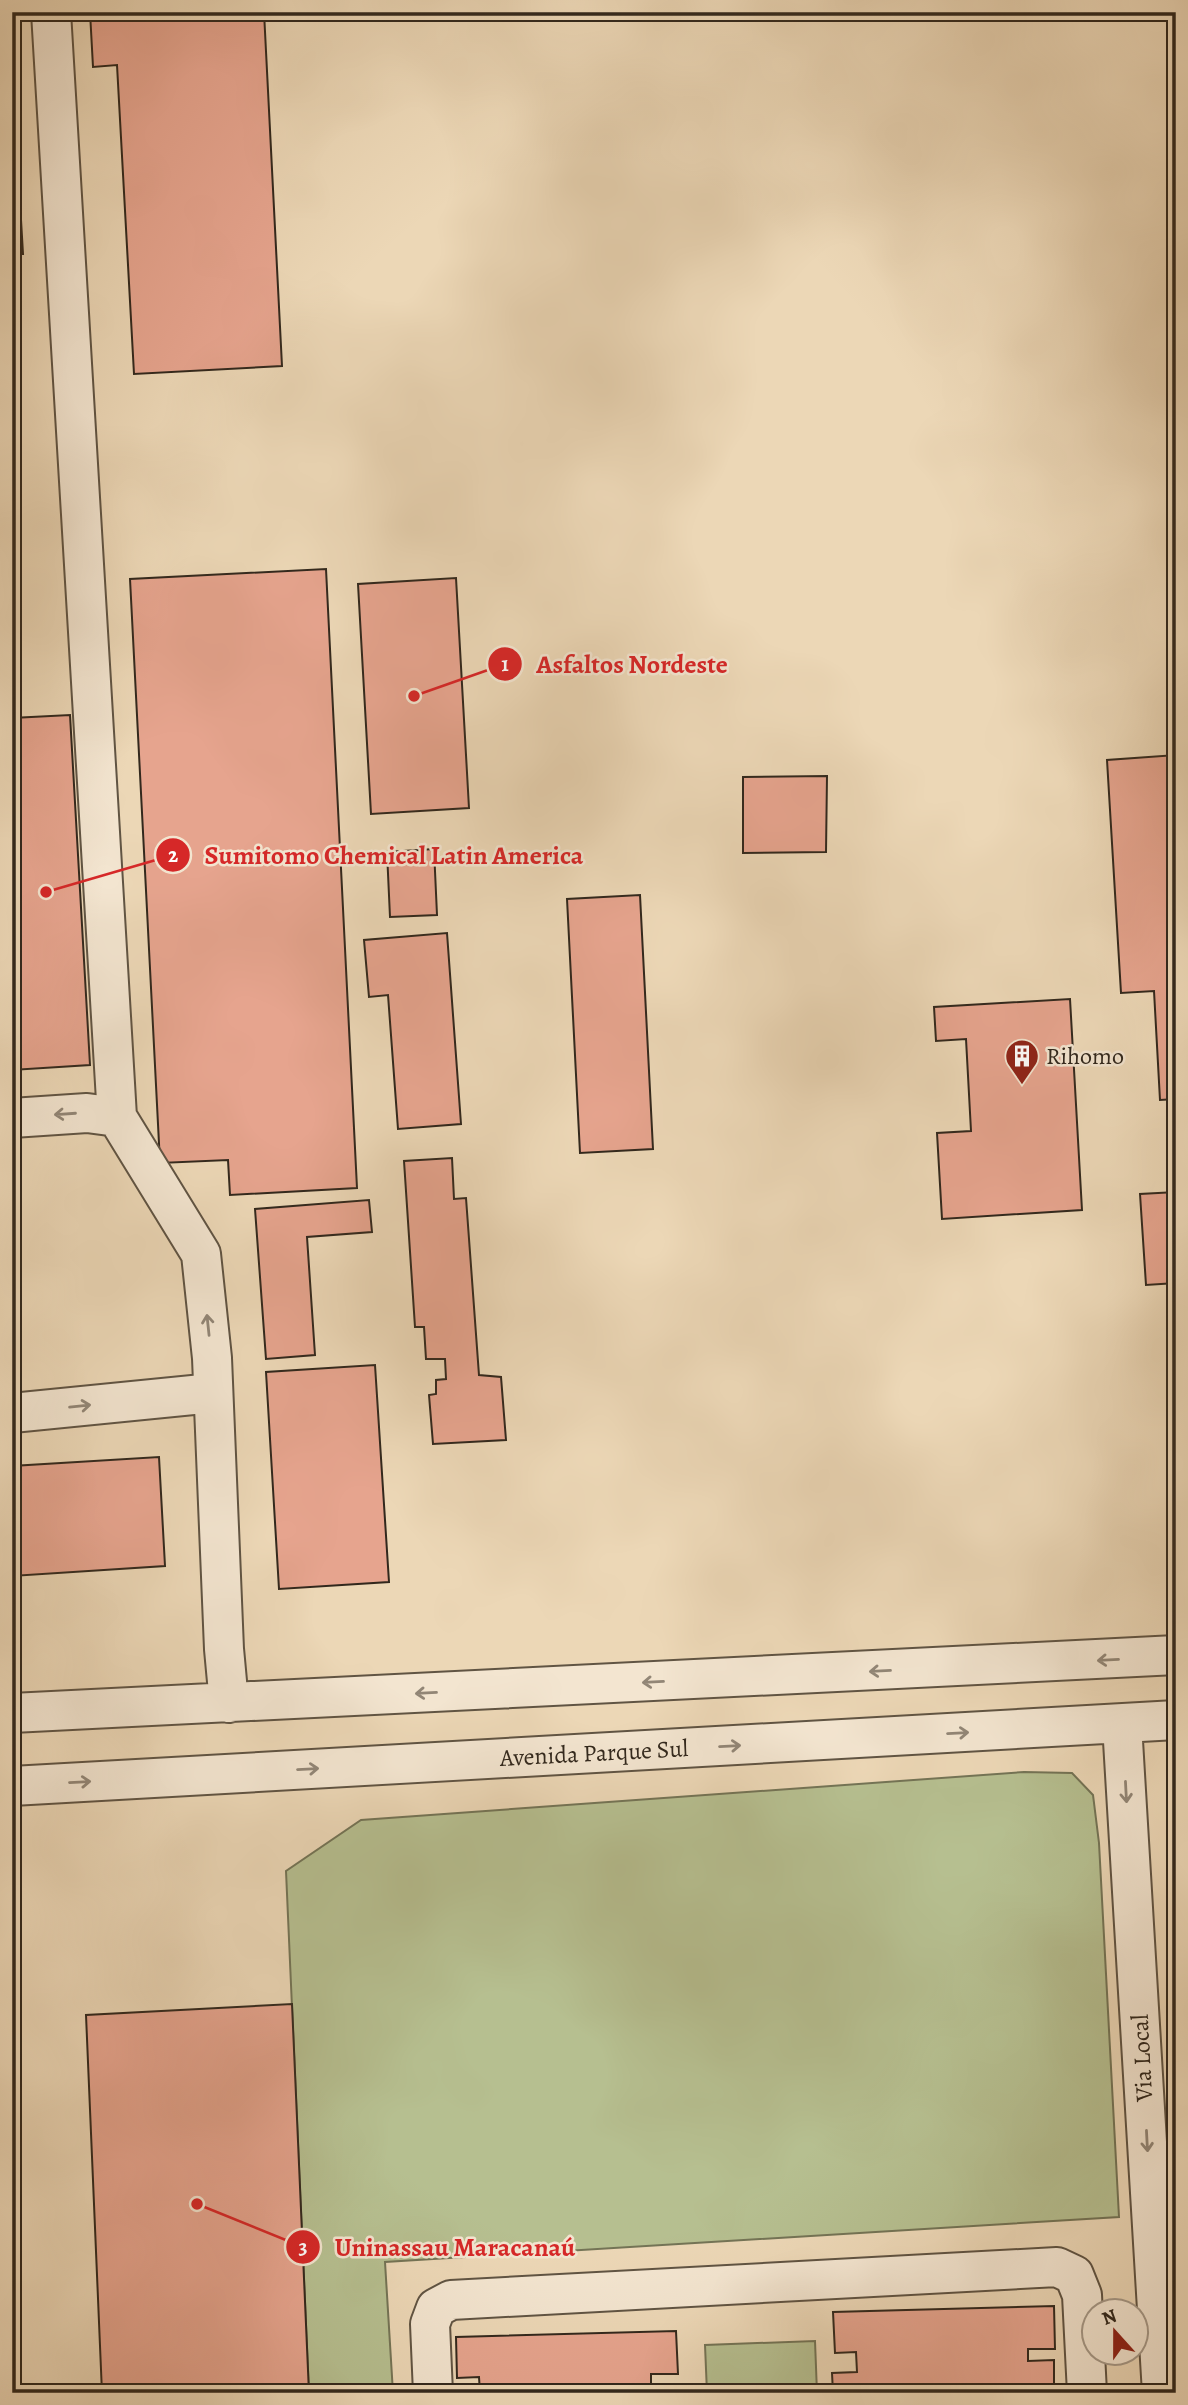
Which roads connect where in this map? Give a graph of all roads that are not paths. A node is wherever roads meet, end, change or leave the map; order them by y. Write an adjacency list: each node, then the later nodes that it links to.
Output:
1 (51, 12): 2 (street)
2 (117, 1117): 3 (street, one-way to 3); 4 (street, one-way to 2)
3 (12, 1118)
4 (214, 1393): 5 (street, one-way to 4); 7 (street)
5 (12, 1413)
6 (1176, 1655): 7 (street, one-way to 7)
7 (229, 1703): 8 (street)
8 (12, 1713)
9 (1176, 1720): 10 (street, Avenida Parque Sul)
10 (1122, 1724): 11 (street, Avenida Parque Sul, one-way to 10); 14 (street, Via Local, one-way to 14)
11 (12, 1786)
12 (433, 2393): 13 (street)
13 (1087, 2393)
14 (1162, 2393)

